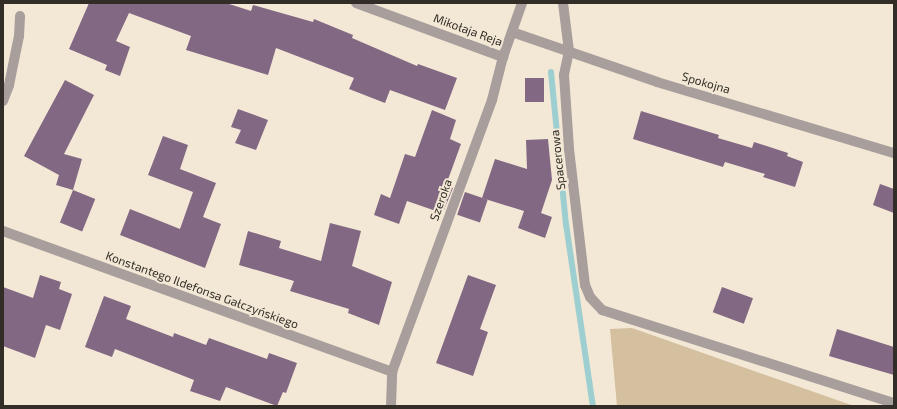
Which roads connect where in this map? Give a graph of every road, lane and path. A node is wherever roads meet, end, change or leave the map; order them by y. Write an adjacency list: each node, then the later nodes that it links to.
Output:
1 (356, 3): 7 (street, Mikołaja Reja)
2 (522, 3): 5 (street, Szeroka)
3 (563, 3): 6 (street, Spacerowa)
4 (20, 16): 8 (street)
5 (512, 32): 6 (street, Spokojna); 7 (street, Szeroka)
6 (569, 51): 9 (street, Spokojna); 12 (street, Spacerowa)
7 (504, 57): 11 (street, Szeroka)
8 (3, 101)
9 (894, 153)
10 (3, 231): 11 (street, Konstantego Ildefonsa Gałczyńskiego)
11 (392, 372): 13 (street, Szeroka)
12 (894, 403)
13 (391, 406)

